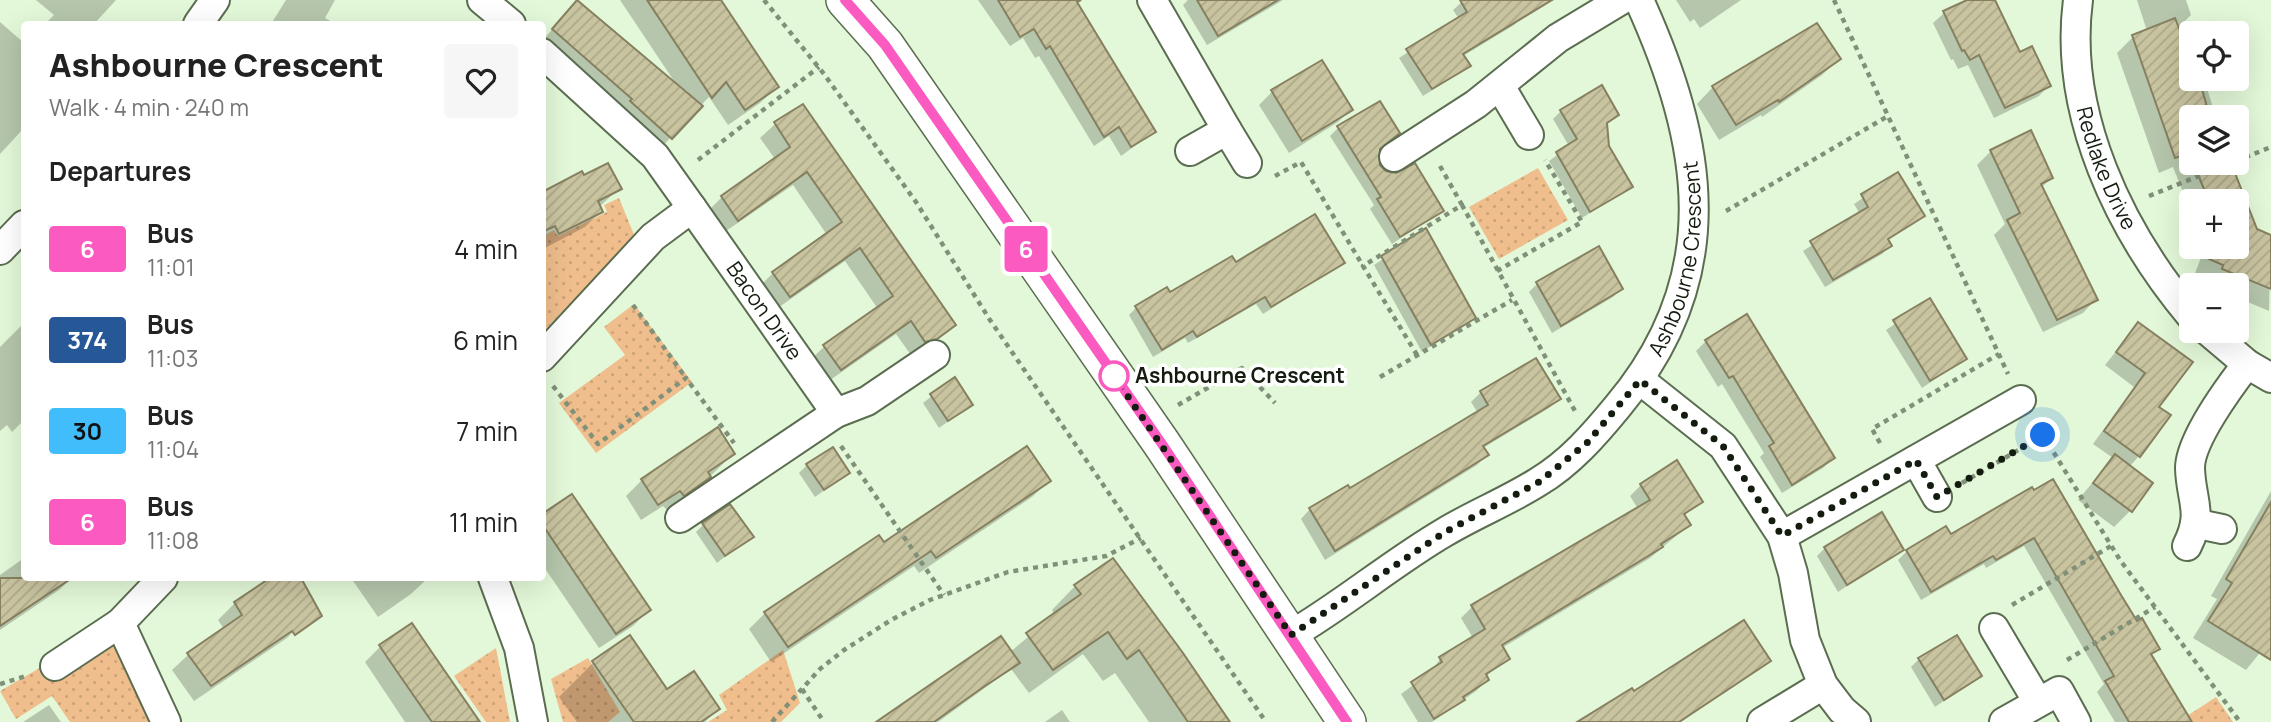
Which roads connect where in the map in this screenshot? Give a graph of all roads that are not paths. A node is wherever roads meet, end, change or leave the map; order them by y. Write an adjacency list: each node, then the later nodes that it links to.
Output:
1 (215, 0): 8 (street)
2 (482, 0): 9 (street)
3 (845, 0): 38 (street)
4 (1152, 0): 12 (street)
5 (1621, 0): 11 (street)
6 (1639, 0): 26 (street, Ashbourne Crescent)
7 (2078, 0): 20 (street, Redlake Drive)
8 (200, 21)
9 (507, 21)
10 (546, 57): 17 (street, Bacon Drive)
11 (1500, 86): 13 (street); 15 (street)
12 (1227, 130): 14 (street); 16 (street)
13 (1529, 135)
14 (1190, 151)
15 (1394, 157)
16 (1247, 163)
17 (692, 208): 24 (street); 28 (street, Bacon Drive)
18 (21, 228): 19 (street)
19 (0, 250)
20 (2179, 301)
21 (2222, 343): 23 (street)
22 (935, 355): 28 (street)
23 (2247, 364): 25 (street); 32 (street)
24 (546, 369)
25 (2271, 378)
26 (1640, 380): 33 (street); 38 (street, Ashbourne Crescent)
27 (2021, 400): 29 (street)
28 (830, 417): 31 (street)
29 (1906, 466): 30 (street); 33 (street)
30 (1937, 497)
31 (680, 518)
32 (2202, 533)
33 (1782, 536): 40 (street)
34 (160, 581): 36 (street)
35 (494, 581): 43 (street)
36 (120, 623): 39 (street); 42 (street)
37 (1993, 628): 41 (street)
38 (1291, 635): 44 (street)
39 (55, 666)
40 (1823, 685): 45 (street); 46 (street)
41 (2033, 693): 47 (street); 48 (street)
42 (166, 722)
43 (533, 722)
44 (1347, 722)
45 (1762, 722)
46 (1856, 722)
47 (2004, 722)
48 (2076, 722)

